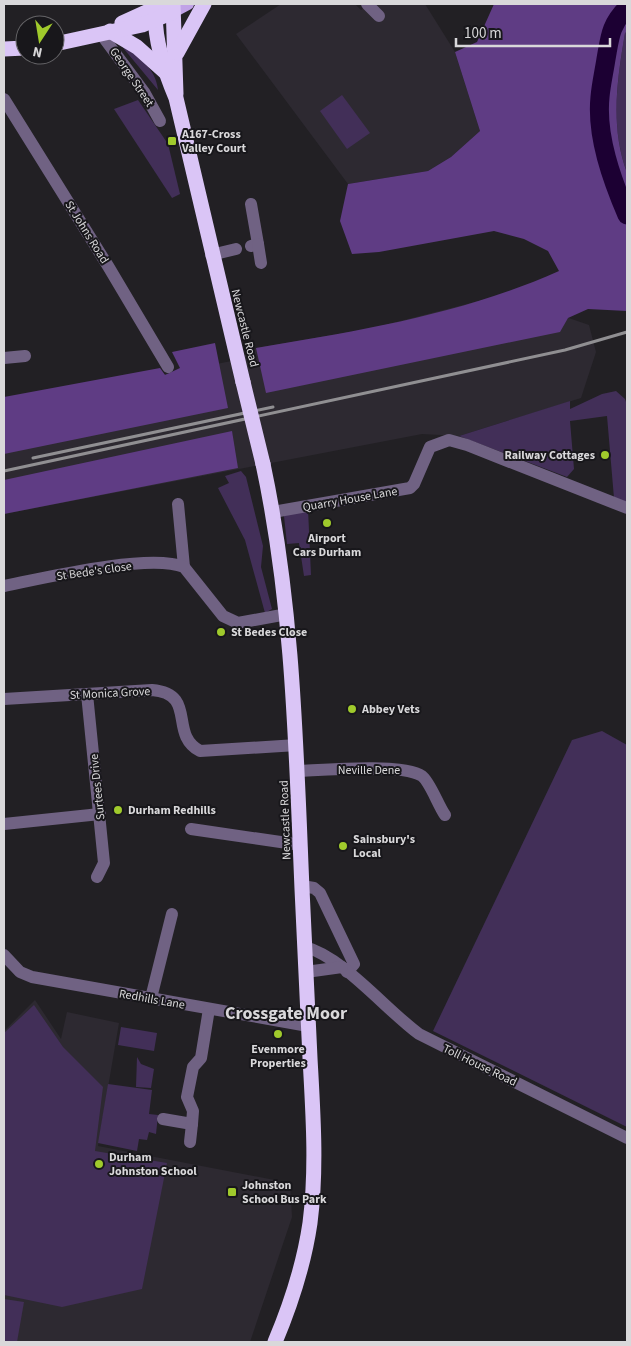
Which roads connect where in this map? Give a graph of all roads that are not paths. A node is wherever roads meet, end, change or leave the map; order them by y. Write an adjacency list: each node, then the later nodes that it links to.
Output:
1 (188, 4): 4 (main road)
2 (204, 4): 8 (highway)
3 (367, 4): 5 (street)
4 (163, 9): 6 (highway); 8 (highway, Newcastle Road); 9 (highway, Newcastle Road)
5 (379, 16)
6 (106, 32): 7 (highway); 9 (highway); 12 (street, George Street)
7 (65, 42)
8 (176, 54): 10 (highway, Newcastle Road)
9 (165, 72): 10 (highway, Newcastle Road)
10 (176, 98): 15 (highway, Newcastle Road)
11 (4, 99): 19 (street, St Johns Road)
12 (160, 121)
13 (251, 204): 16 (street)
14 (236, 249): 15 (street)
15 (211, 255): 22 (highway, Newcastle Road, bridge)
16 (260, 263)
17 (25, 356): 18 (street)
18 (4, 358)
19 (168, 367)
20 (178, 504): 23 (street)
21 (627, 508): 22 (street, Quarry House Lane)
22 (273, 512): 25 (highway, Newcastle Road)
23 (184, 567): 24 (street, St Bede's Close); 25 (street)
24 (4, 586)
25 (287, 614): 28 (highway, Newcastle Road)
26 (87, 694): 27 (street, St Monica Grove); 28 (street, St Monica Grove); 30 (street, Surtees Drive)
27 (4, 699)
28 (297, 745): 29 (highway, Newcastle Road)
29 (299, 771): 31 (street, Neville Dene); 34 (highway, Newcastle Road)
30 (100, 814): 32 (street); 35 (street, Surtees Drive)
31 (446, 815)
32 (4, 824)
33 (191, 829): 34 (street)
34 (301, 845): 36 (highway, Newcastle Road)
35 (97, 877)
36 (302, 886): 38 (highway, Newcastle Road); 40 (street)
37 (172, 914): 42 (street)
38 (305, 947): 40 (street, Toll House Road); 41 (highway, Newcastle Road)
39 (4, 955): 42 (street, Redhills Lane)
40 (344, 970): 41 (street); 47 (street, Toll House Road)
41 (306, 972): 44 (highway, Newcastle Road)
42 (151, 998): 43 (street, Redhills Lane)
43 (209, 1009): 44 (street, Redhills Lane); 46 (street)
44 (308, 1026): 49 (highway, Newcastle Road)
45 (162, 1119): 46 (street)
46 (192, 1124): 48 (street)
47 (627, 1138)
48 (190, 1142)
49 (276, 1342)

